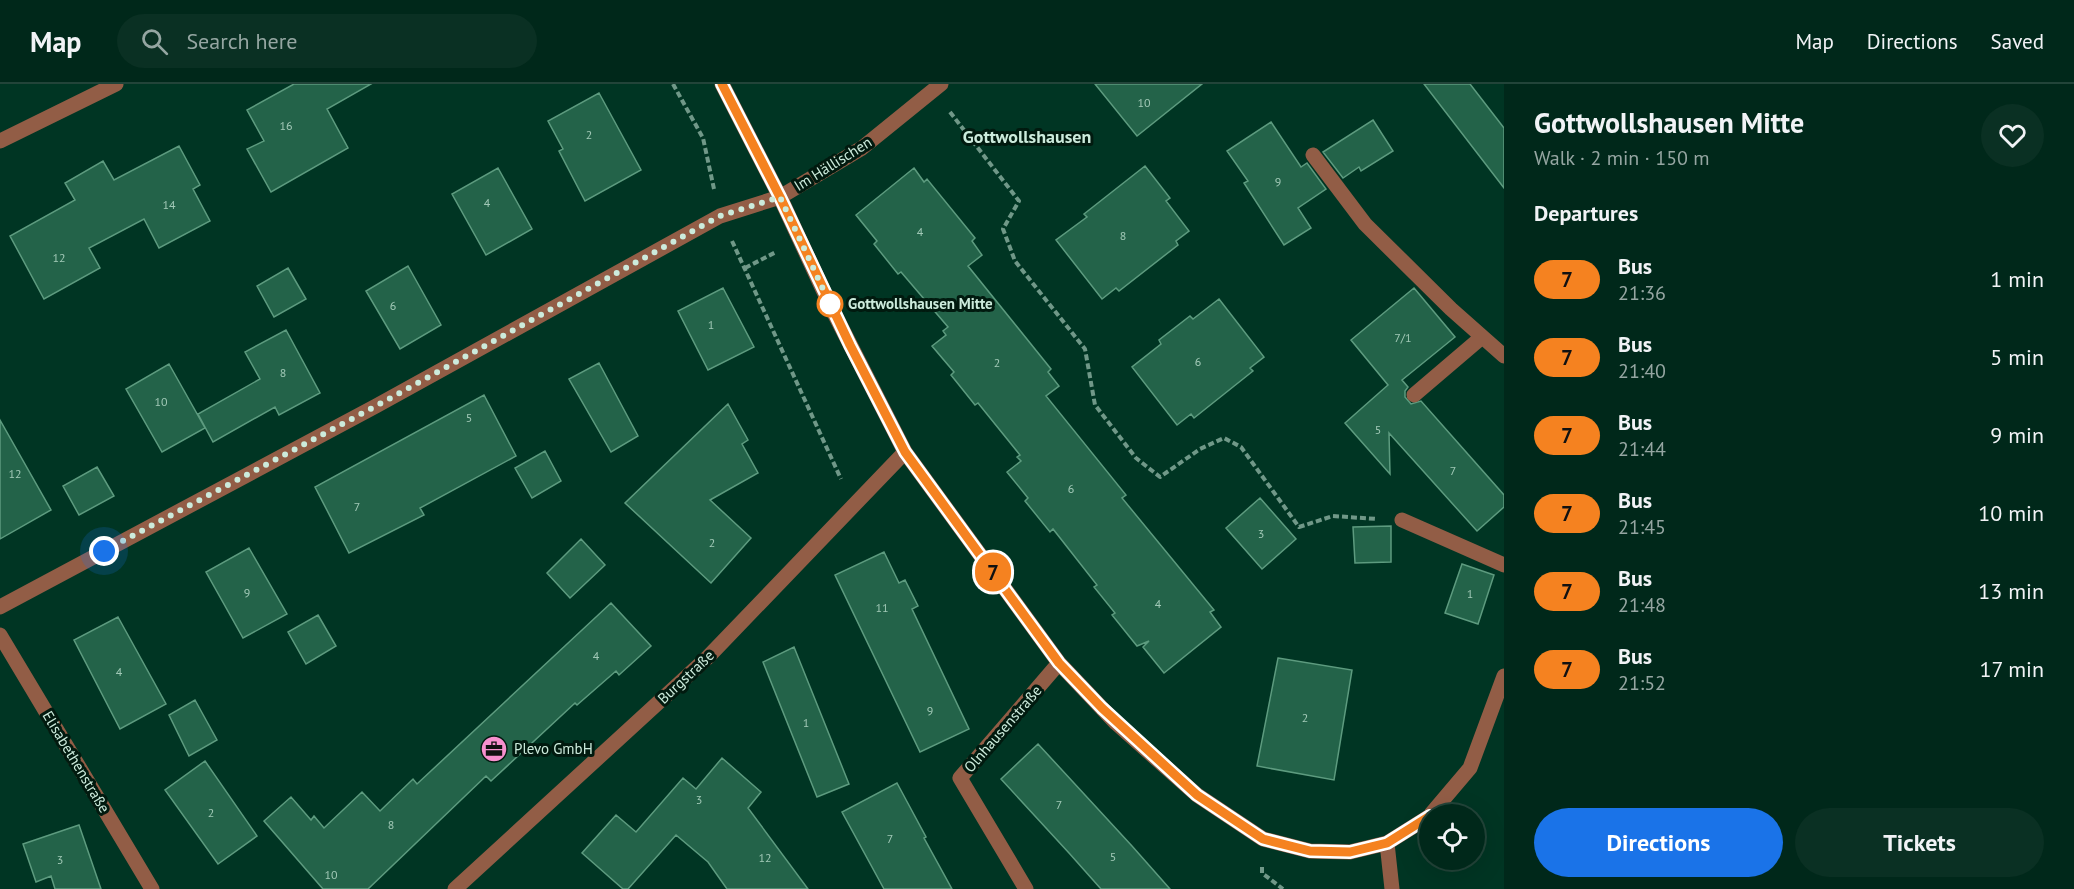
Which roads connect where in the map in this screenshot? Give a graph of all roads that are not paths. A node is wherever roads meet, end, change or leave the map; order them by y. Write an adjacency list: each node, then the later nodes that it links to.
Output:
1 (116, 84): 4 (street)
2 (722, 84): 6 (street)
3 (937, 87): 6 (street, Im Hällischen)
4 (0, 141)
5 (1313, 155): 7 (street)
6 (780, 197): 10 (street); 13 (street, Im Hällischen)
7 (1482, 337): 8 (street); 9 (street)
8 (1504, 356)
9 (1414, 395)
10 (905, 452): 15 (street); 21 (street, Burgstraße)
11 (1402, 520): 12 (street)
12 (1504, 565)
13 (0, 607)
14 (0, 634): 20 (street, Elisabethenstraße)
15 (1059, 663): 19 (street); 22 (street, Olnhausenstraße)
16 (1504, 676): 17 (street)
17 (1439, 804)
18 (1419, 822): 19 (street)
19 (1387, 843): 23 (street)
20 (152, 889)
21 (455, 889)
22 (1026, 889)
23 (1392, 889)

